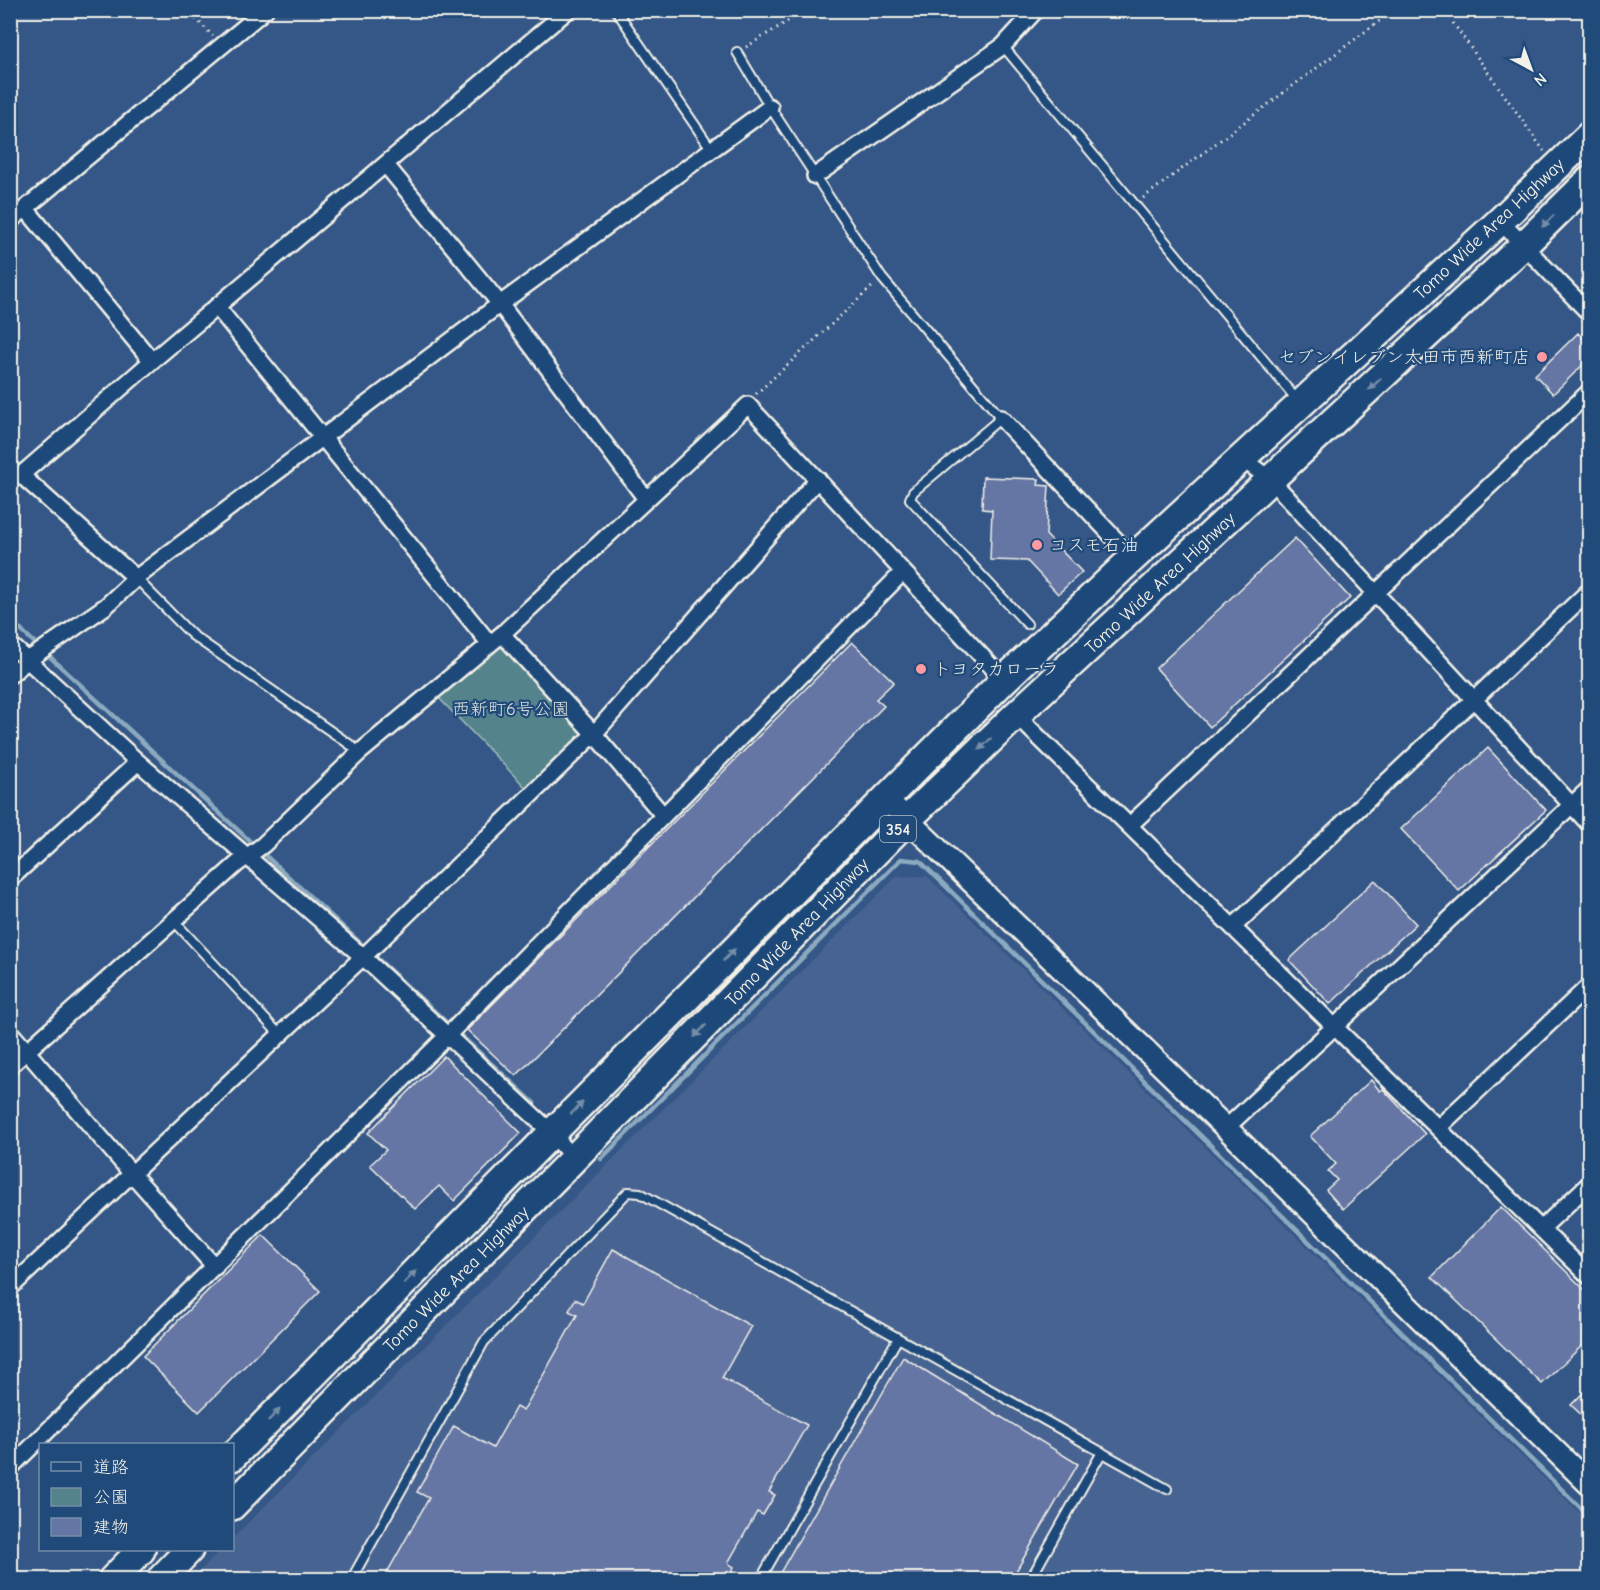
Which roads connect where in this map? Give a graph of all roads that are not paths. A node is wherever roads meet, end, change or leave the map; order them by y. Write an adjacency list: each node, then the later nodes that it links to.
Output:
1 (265, 10): 13 (street)
2 (568, 10): 10 (street)
3 (616, 10): 9 (lane)
4 (1036, 10): 5 (street)
5 (1003, 46): 11 (street); 22 (lane)
6 (737, 52): 7 (lane)
7 (770, 107): 9 (street); 11 (lane)
8 (1590, 135): 15 (highway, Tomo Wide Area Highway / 354)
9 (712, 150): 17 (street)
10 (386, 165): 17 (street); 18 (street)
11 (815, 176): 23 (lane)
12 (1590, 180): 16 (highway, Tomo Wide Area Highway / 354, one-way to 16)
13 (26, 209): 14 (street); 20 (street)
14 (10, 221)
15 (1500, 221): 16 (street); 22 (highway, Tomo Wide Area Highway / 354)
16 (1524, 245): 19 (street); 28 (highway, Tomo Wide Area Highway / 354, one-way to 28)
17 (500, 304): 24 (street); 29 (street)
18 (217, 307): 20 (street); 24 (street)
19 (1590, 314)
20 (152, 361): 26 (street)
21 (1590, 391): 34 (street)
22 (1300, 404): 25 (highway, Tomo Wide Area Highway / 354)
23 (1001, 418): 30 (street); 35 (lane)
24 (322, 438): 32 (street); 36 (street)
25 (1241, 458): 28 (street); 30 (highway, Tomo Wide Area Highway / 354)
26 (16, 472): 32 (street)
27 (818, 479): 29 (street); 31 (street); 43 (street)
28 (1271, 480): 34 (street); 42 (highway, Tomo Wide Area Highway / 354)
29 (646, 499): 36 (street)
30 (1133, 558): 40 (highway, Tomo Wide Area Highway / 354)
31 (903, 572): 40 (street); 49 (street)
32 (136, 578): 38 (street); 44 (lane)
33 (1590, 590): 41 (street)
34 (1375, 592): 41 (street); 51 (street)
35 (1027, 624)
36 (496, 639): 43 (street); 44 (street)
37 (10, 644): 38 (street)
38 (27, 660): 39 (street); 45 (street)
39 (10, 675)
40 (1004, 680): 47 (highway, Tomo Wide Area Highway / 354)
41 (1473, 699): 48 (street); 56 (street)
42 (1016, 715): 50 (highway, Tomo Wide Area Highway / 354, one-way to 50); 51 (street)
43 (594, 734): 49 (street); 57 (street)
44 (359, 753): 53 (street)
45 (138, 762): 53 (street); 54 (street)
46 (1590, 788): 48 (street)
47 (885, 798): 50 (street); 67 (highway, Tomo Wide Area Highway / 354, one-way to 47)
48 (1571, 805): 52 (street); 59 (street)
49 (663, 815): 62 (street)
50 (906, 820): 65 (street); 68 (highway, Tomo Wide Area Highway / 354, one-way to 68)
51 (1130, 825): 56 (street)
52 (1590, 825)
53 (249, 856): 55 (street); 57 (street)
54 (10, 879)
55 (174, 921): 61 (lane); 63 (street)
56 (1234, 927): 59 (street)
57 (363, 957): 61 (street); 62 (street)
58 (1590, 985): 66 (street)
59 (1335, 1026): 65 (street); 66 (street)
60 (10, 1032): 63 (street)
61 (280, 1035): 69 (street)
62 (447, 1036): 67 (street); 72 (street)
63 (28, 1051): 64 (street); 69 (street)
64 (10, 1066)
65 (1226, 1128): 79 (street)
66 (1438, 1128): 71 (street)
67 (552, 1133): 68 (street); 77 (highway, Tomo Wide Area Highway / 354, one-way to 67)
68 (574, 1159): 81 (highway, Tomo Wide Area Highway / 354)
69 (133, 1175): 72 (street); 74 (street)
70 (1590, 1183): 71 (street)
71 (1540, 1229): 73 (street)
72 (215, 1267): 78 (street)
73 (1590, 1277)
74 (10, 1288)
75 (898, 1338): 76 (lane); 86 (lane); 87 (lane)
76 (1102, 1452): 80 (lane); 88 (lane)
77 (234, 1455)
78 (10, 1468)
79 (1590, 1485)
80 (1167, 1489)
81 (234, 1504)
82 (140, 1551): 84 (highway)
83 (188, 1551): 85 (highway)
84 (112, 1580)
85 (160, 1580)
86 (351, 1580)
87 (760, 1580)
88 (1030, 1580)

